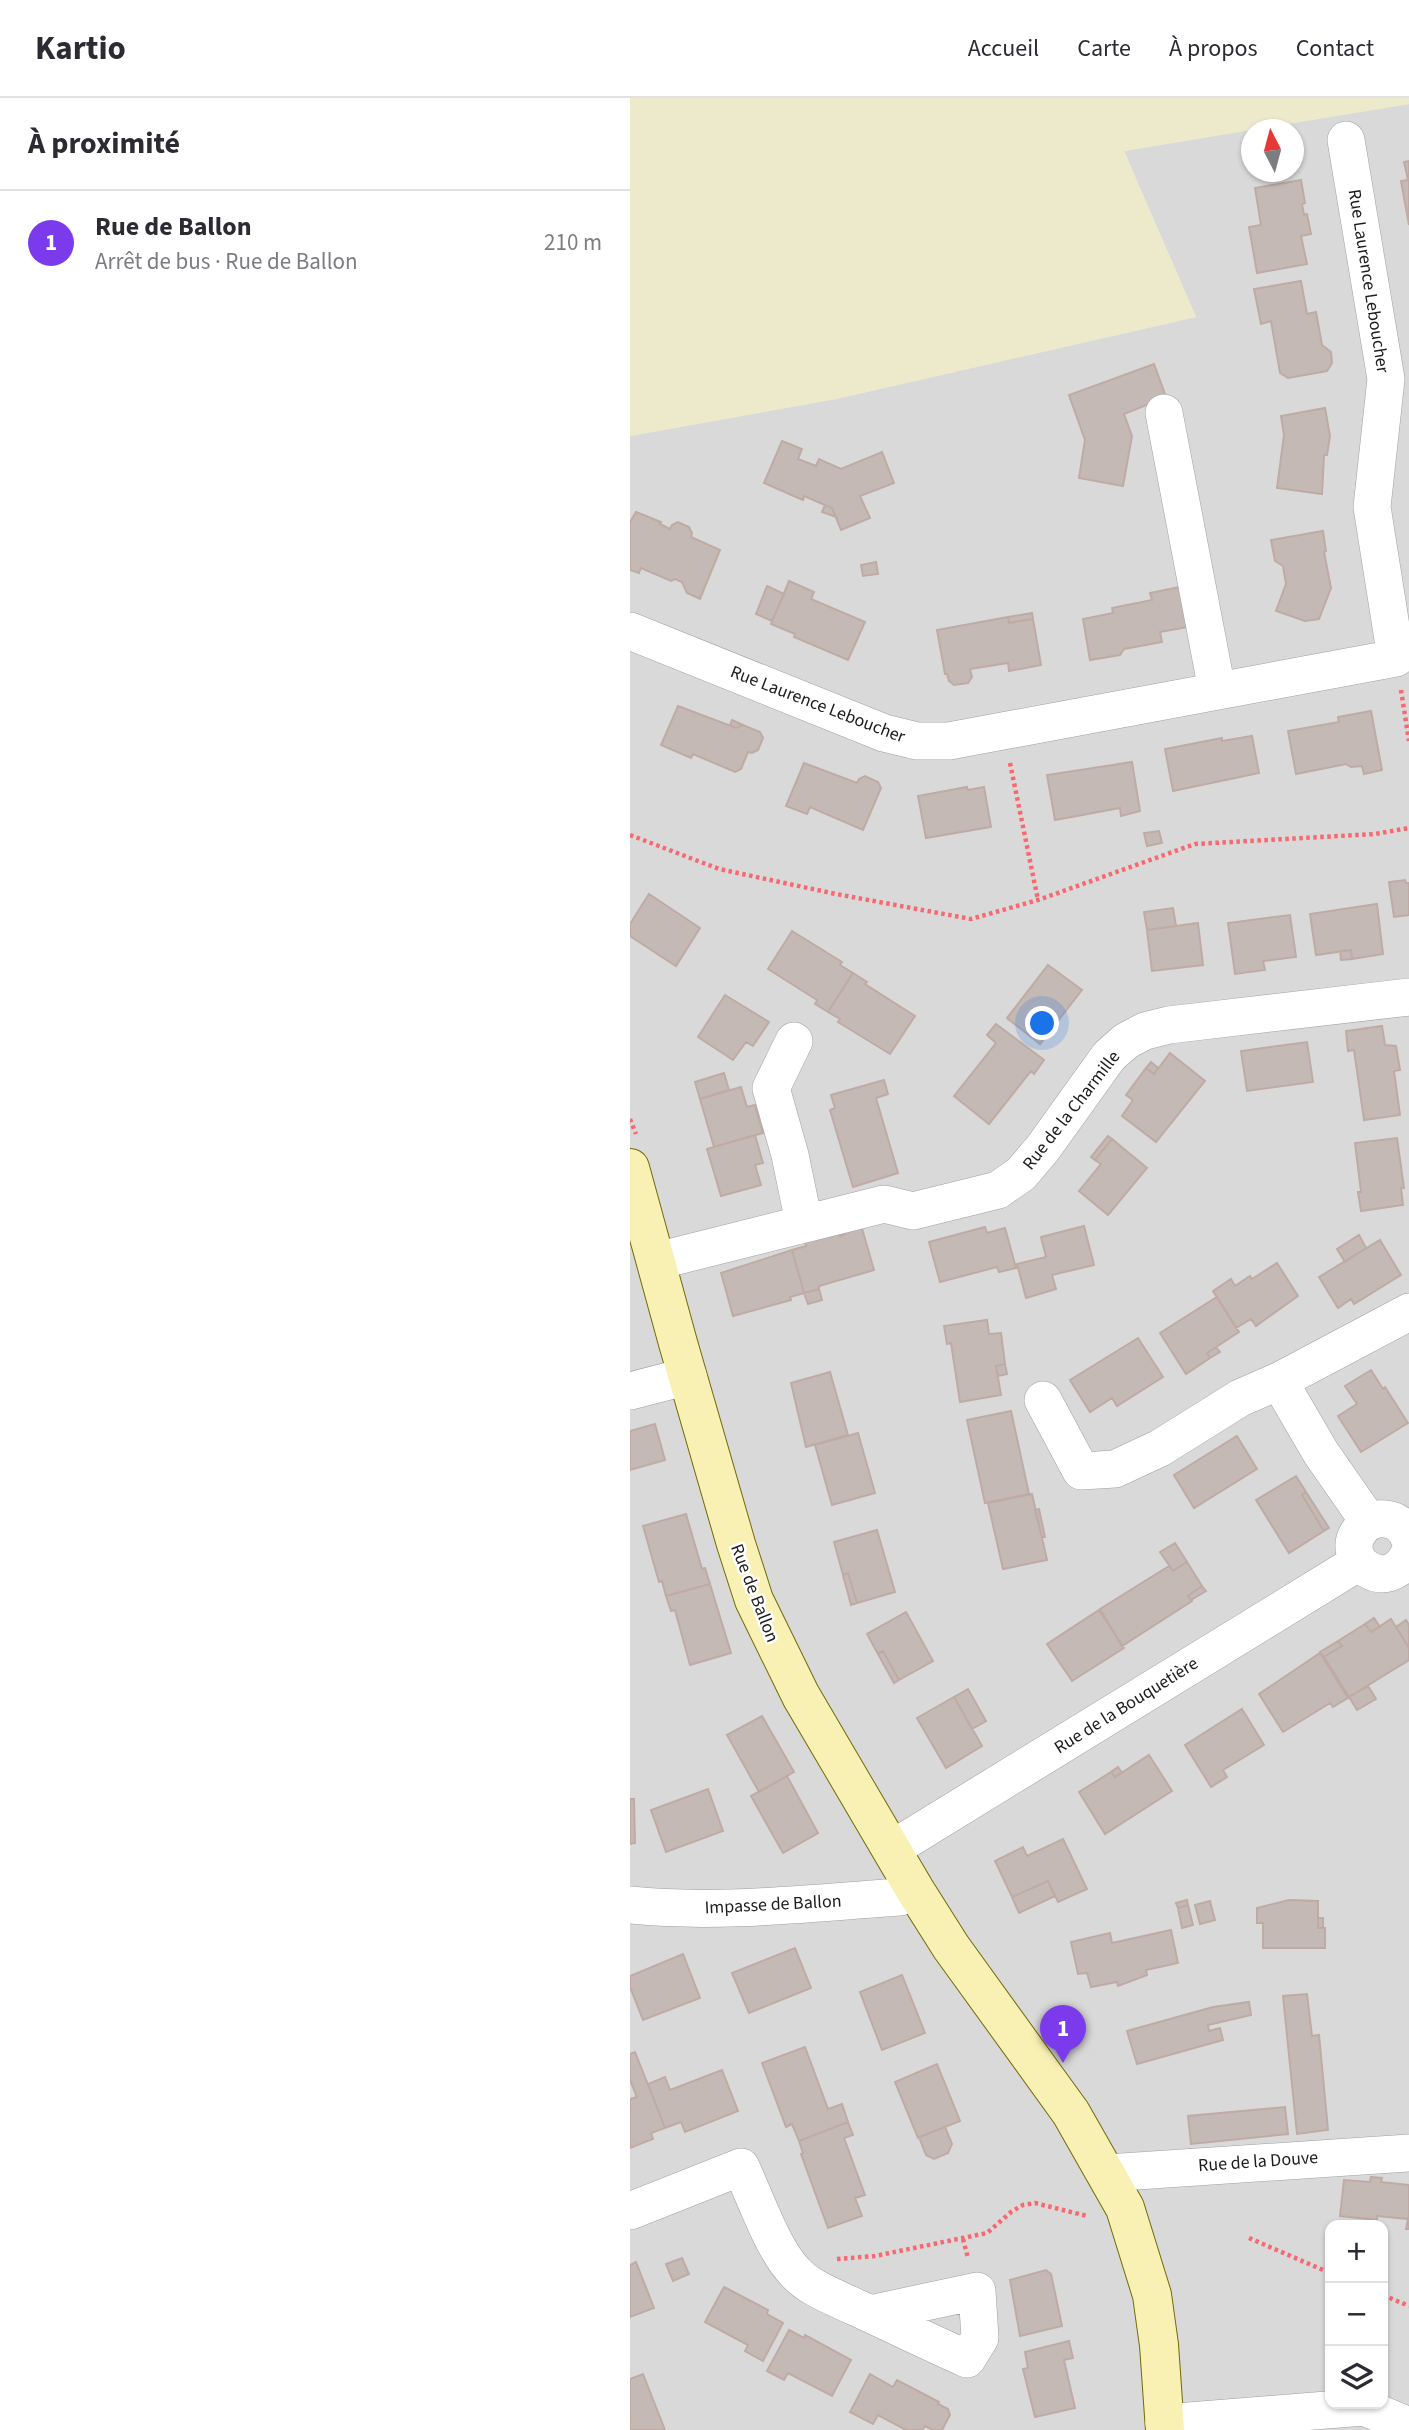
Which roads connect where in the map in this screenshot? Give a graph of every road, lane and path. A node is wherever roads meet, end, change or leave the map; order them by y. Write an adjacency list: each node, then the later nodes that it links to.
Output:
1 (1346, 140): 4 (street, Rue Laurence Leboucher)
2 (1164, 413): 5 (street)
3 (630, 631): 6 (street, Rue Laurence Leboucher)
4 (1396, 658): 5 (street, Rue Laurence Leboucher); 7 (path)
5 (1217, 690): 6 (street, Rue Laurence Leboucher)
6 (1004, 731): 10 (path)
7 (1409, 741)
8 (1409, 828): 10 (path)
9 (630, 835): 10 (path)
10 (1038, 900)
11 (1409, 997): 15 (street, Rue de la Charmille)
12 (794, 1041): 15 (street)
13 (630, 1119): 14 (path)
14 (635, 1156): 16 (street, Rue de Ballon)
15 (804, 1223): 16 (street, Rue de la Charmille)
16 (657, 1261): 18 (street, Rue de Ballon)
17 (1409, 1312): 19 (street)
18 (688, 1376): 20 (street); 25 (street, Rue de Ballon)
19 (1279, 1381): 21 (street); 22 (street)
20 (630, 1391)
21 (1043, 1400)
22 (1369, 1522): 23 (street); 24 (street)
23 (1407, 1552): 24 (street)
24 (1359, 1562): 25 (street, Rue de la Bouquetière)
25 (892, 1849): 26 (street, Rue de Ballon)
26 (915, 1890): 27 (street, Impasse de Ballon); 29 (street, Rue de Ballon)
27 (630, 1905)
28 (1409, 2152): 29 (street, Rue de la Douve)
29 (1107, 2173): 30 (street, Rue de Ballon)
30 (1125, 2208): 33 (path); 38 (street, Rue de Ballon)
31 (630, 2211): 33 (street)
32 (1248, 2238): 34 (path)
33 (788, 2263): 37 (street)
34 (1325, 2271)
35 (1388, 2297): 36 (path)
36 (1409, 2306)
37 (870, 2314)
38 (1165, 2426): 39 (street)
39 (1409, 2426)

